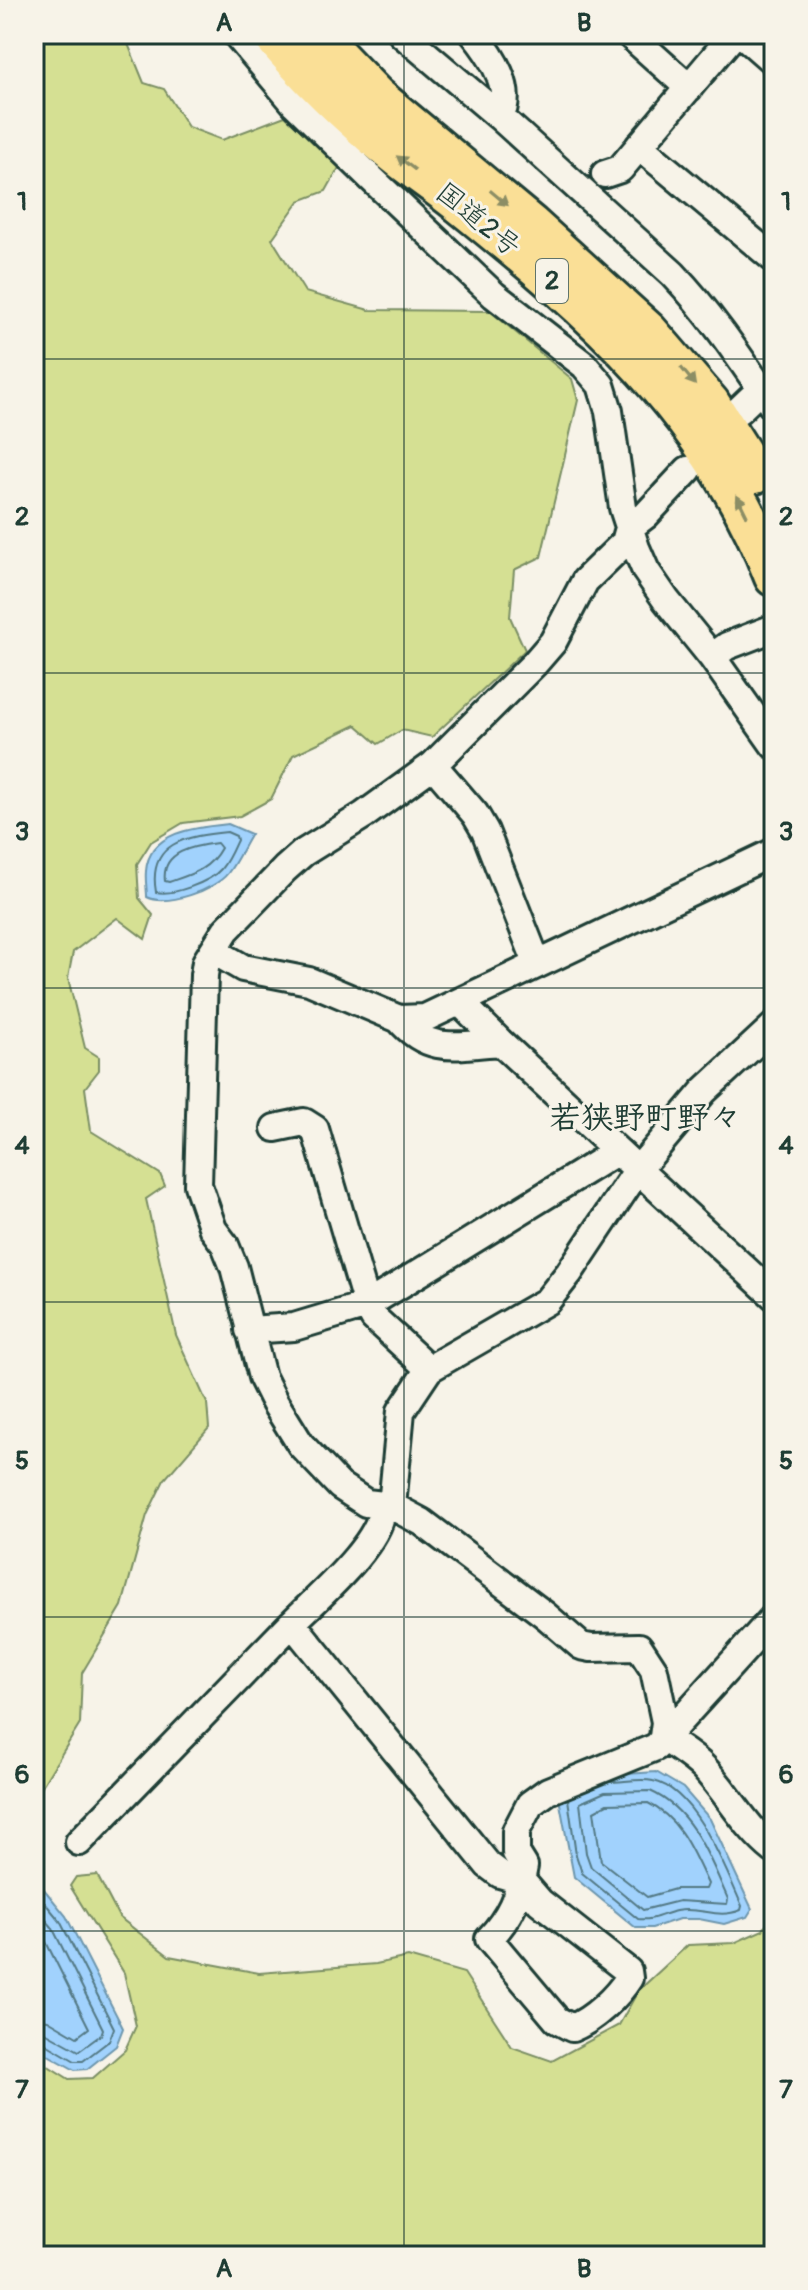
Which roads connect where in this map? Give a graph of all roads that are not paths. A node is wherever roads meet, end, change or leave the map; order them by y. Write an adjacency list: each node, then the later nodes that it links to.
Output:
1 (236, 34): 19 (street)
2 (271, 34): 20 (highway, 国道2号 / 2, one-way to 2)
3 (316, 34): 18 (highway, 国道2号 / 2, one-way to 18)
4 (402, 34): 11 (street)
5 (474, 34): 11 (street)
6 (629, 34): 10 (street)
7 (734, 34): 10 (street)
8 (742, 34): 9 (street)
9 (774, 62)
10 (689, 88): 12 (street)
11 (500, 117): 15 (street)
12 (639, 146): 13 (street); 14 (street)
13 (605, 174)
14 (774, 259)
15 (768, 399): 16 (street)
16 (739, 410)
17 (688, 470): 19 (street)
18 (774, 513)
19 (629, 528): 22 (street); 24 (street)
20 (774, 577)
21 (774, 628): 22 (street)
22 (712, 657): 23 (street)
23 (774, 745)
24 (433, 765): 26 (street); 27 (street)
25 (774, 852): 27 (street)
26 (214, 951): 29 (street); 37 (street)
27 (537, 963): 28 (street)
28 (461, 1003): 29 (street); 31 (street)
29 (399, 1019): 31 (street)
30 (774, 1026): 34 (street)
31 (500, 1042): 33 (street)
32 (275, 1128): 36 (street)
33 (616, 1152): 34 (street); 36 (street)
34 (637, 1171): 35 (street); 38 (street)
35 (774, 1296)
36 (367, 1305): 37 (street); 38 (street)
37 (249, 1330): 39 (street)
38 (429, 1369): 39 (street)
39 (387, 1506): 41 (street); 42 (street)
40 (774, 1617): 42 (street)
41 (292, 1623): 43 (street); 45 (street)
42 (663, 1737): 44 (street); 45 (street)
43 (79, 1842)
44 (774, 1850)
45 (521, 1880): 45 (street)

